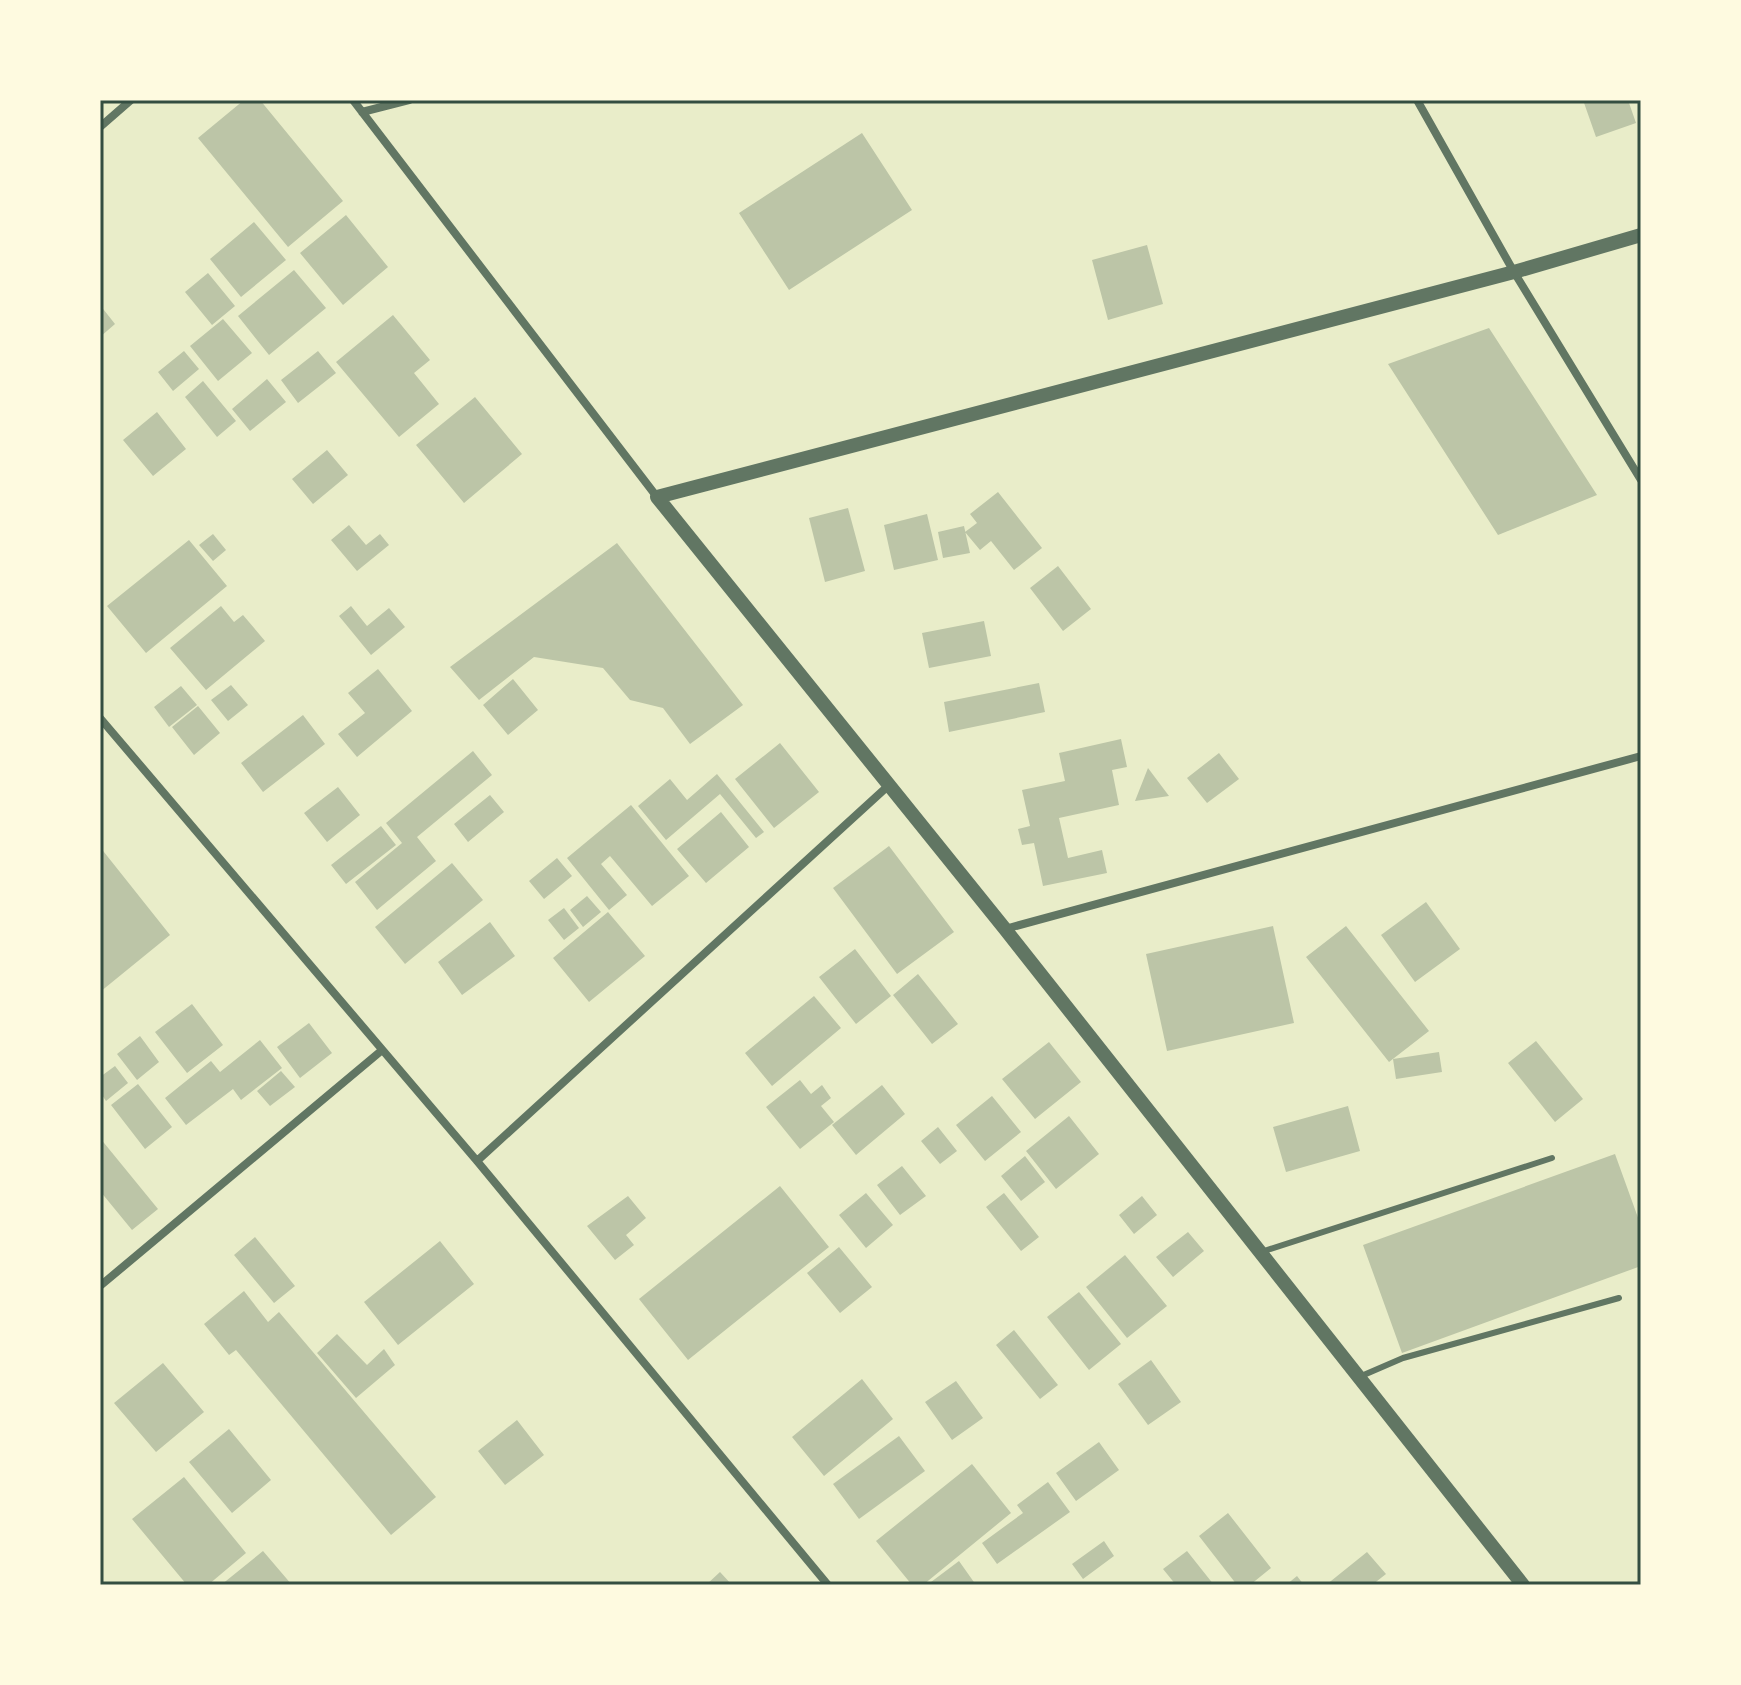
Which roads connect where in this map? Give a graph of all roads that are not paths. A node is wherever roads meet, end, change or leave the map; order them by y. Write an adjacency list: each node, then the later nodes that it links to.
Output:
1 (131, 100): 6 (street)
2 (353, 100): 5 (street)
3 (409, 100): 5 (street)
4 (1417, 100): 8 (street)
5 (362, 112): 10 (street)
6 (100, 127)
7 (1641, 235): 8 (street)
8 (1514, 272): 9 (street); 10 (street)
9 (1641, 480)
10 (657, 497): 13 (street)
11 (100, 718): 15 (street)
12 (1641, 756): 14 (street)
13 (888, 786): 14 (street); 17 (street)
14 (1005, 929): 18 (street)
15 (381, 1051): 17 (street); 19 (street)
16 (1552, 1158): 18 (lane)
17 (477, 1161): 22 (street)
18 (1261, 1252): 21 (street)
19 (100, 1286)
20 (1619, 1298): 21 (lane)
21 (1359, 1377): 23 (street)
22 (828, 1585)
23 (1523, 1585)

